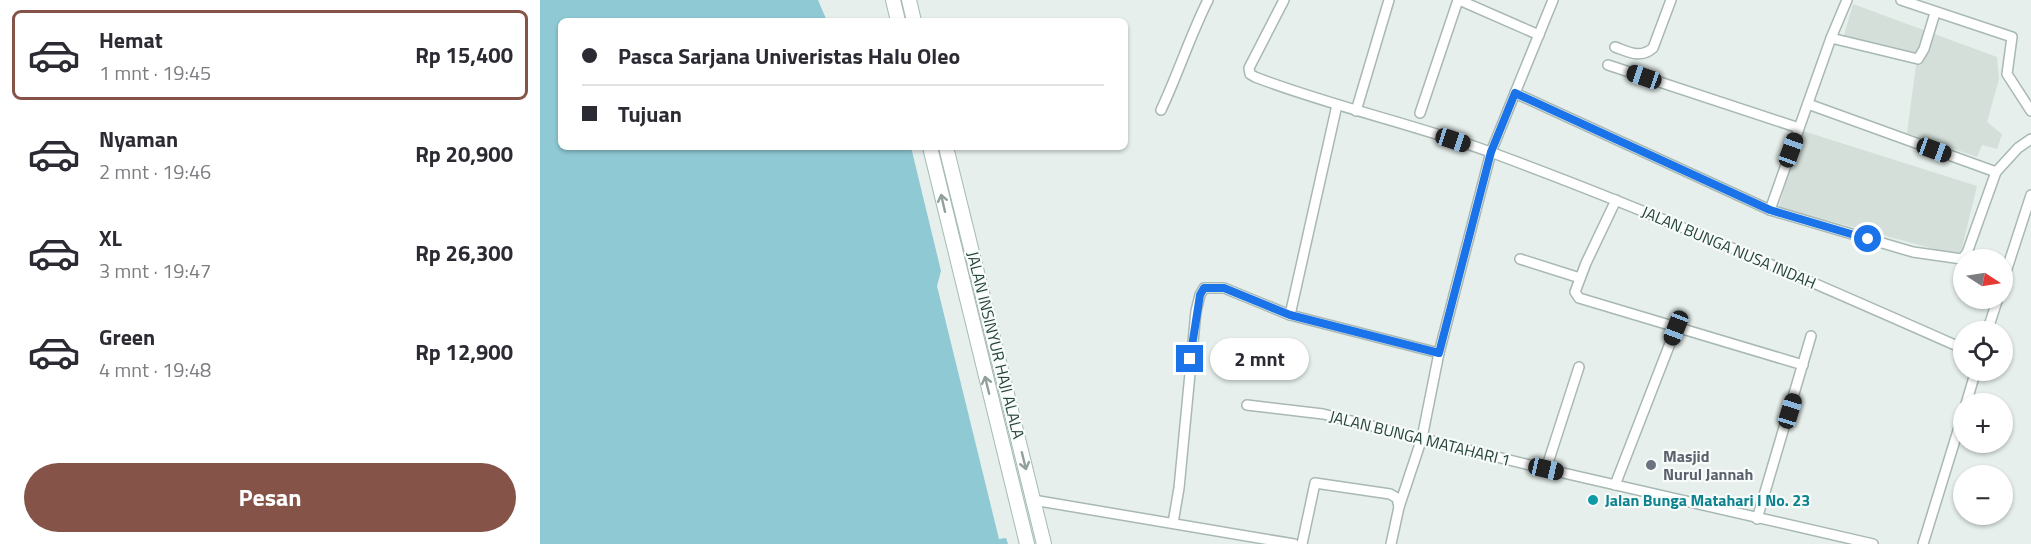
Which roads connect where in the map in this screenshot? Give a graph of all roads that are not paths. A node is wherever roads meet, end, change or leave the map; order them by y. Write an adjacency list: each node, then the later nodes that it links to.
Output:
1 (893, 0): 12 (main road)
2 (909, 0): 13 (main road)
3 (1208, 0): 21 (street)
4 (1284, 0): 20 (street, JALAN BUNGA NUSA INDAH)
5 (1389, 0): 22 (street)
6 (1458, 0): 14 (street); 24 (street)
7 (1553, 0): 14 (street)
8 (1671, 0): 16 (street)
9 (1847, 0): 15 (street)
10 (1901, 0): 11 (street)
11 (1935, 13): 15 (street); 23 (street)
12 (897, 18)
13 (914, 18)
14 (1539, 35): 18 (street)
15 (1831, 38): 19 (street)
16 (1615, 47)
17 (1608, 65): 25 (street)
18 (1515, 93): 29 (street); 33 (street)
19 (1808, 104): 25 (street); 30 (street)
20 (1337, 105): 22 (street, JALAN BUNGA NUSA INDAH); 37 (street)
21 (1161, 110)
22 (1356, 111): 29 (street, JALAN BUNGA NUSA INDAH)
23 (2031, 111)
24 (1420, 113)
25 (1799, 128): 33 (street)
26 (2031, 139): 30 (street)
27 (931, 150): 53 (main road, JALAN INSINYUR HAJI ALALA, one-way to 27)
28 (947, 150): 49 (main road, JALAN INSINYUR HAJI ALALA, one-way to 49)
29 (1491, 152): 32 (street, JALAN BUNGA NUSA INDAH); 41 (street)
30 (1996, 172): 33 (street)
31 (2031, 195): 34 (street)
32 (1616, 200): 36 (street); 40 (street, JALAN BUNGA NUSA INDAH)
33 (1770, 210)
34 (2013, 250)
35 (1520, 260): 36 (street)
36 (1580, 278): 38 (street)
37 (1290, 315): 41 (street); 52 (street)
38 (1676, 328): 42 (street); 48 (street)
39 (1811, 336): 42 (street)
40 (1953, 344)
41 (1439, 353): 45 (street)
42 (1803, 365): 51 (street)
43 (1580, 367): 47 (street)
44 (1246, 405): 45 (street, JALAN BUNGA MATAHARI 1)
45 (1422, 438): 47 (street, JALAN BUNGA MATAHARI 1); 50 (street)
46 (1953, 447): 59 (street)
47 (1546, 469): 48 (street, JALAN BUNGA MATAHARI 1)
48 (1615, 485): 51 (street, JALAN BUNGA MATAHARI 1)
49 (1033, 500): 52 (street); 54 (main road, JALAN INSINYUR HAJI ALALA)
50 (1399, 507): 56 (street); 57 (street)
51 (1757, 519): 58 (street, JALAN BUNGA MATAHARI 1)
52 (1173, 523): 55 (street)
53 (1026, 544)
54 (1044, 544)
55 (1294, 544)
56 (1302, 544)
57 (1391, 544)
58 (1873, 544)
59 (1923, 544)

